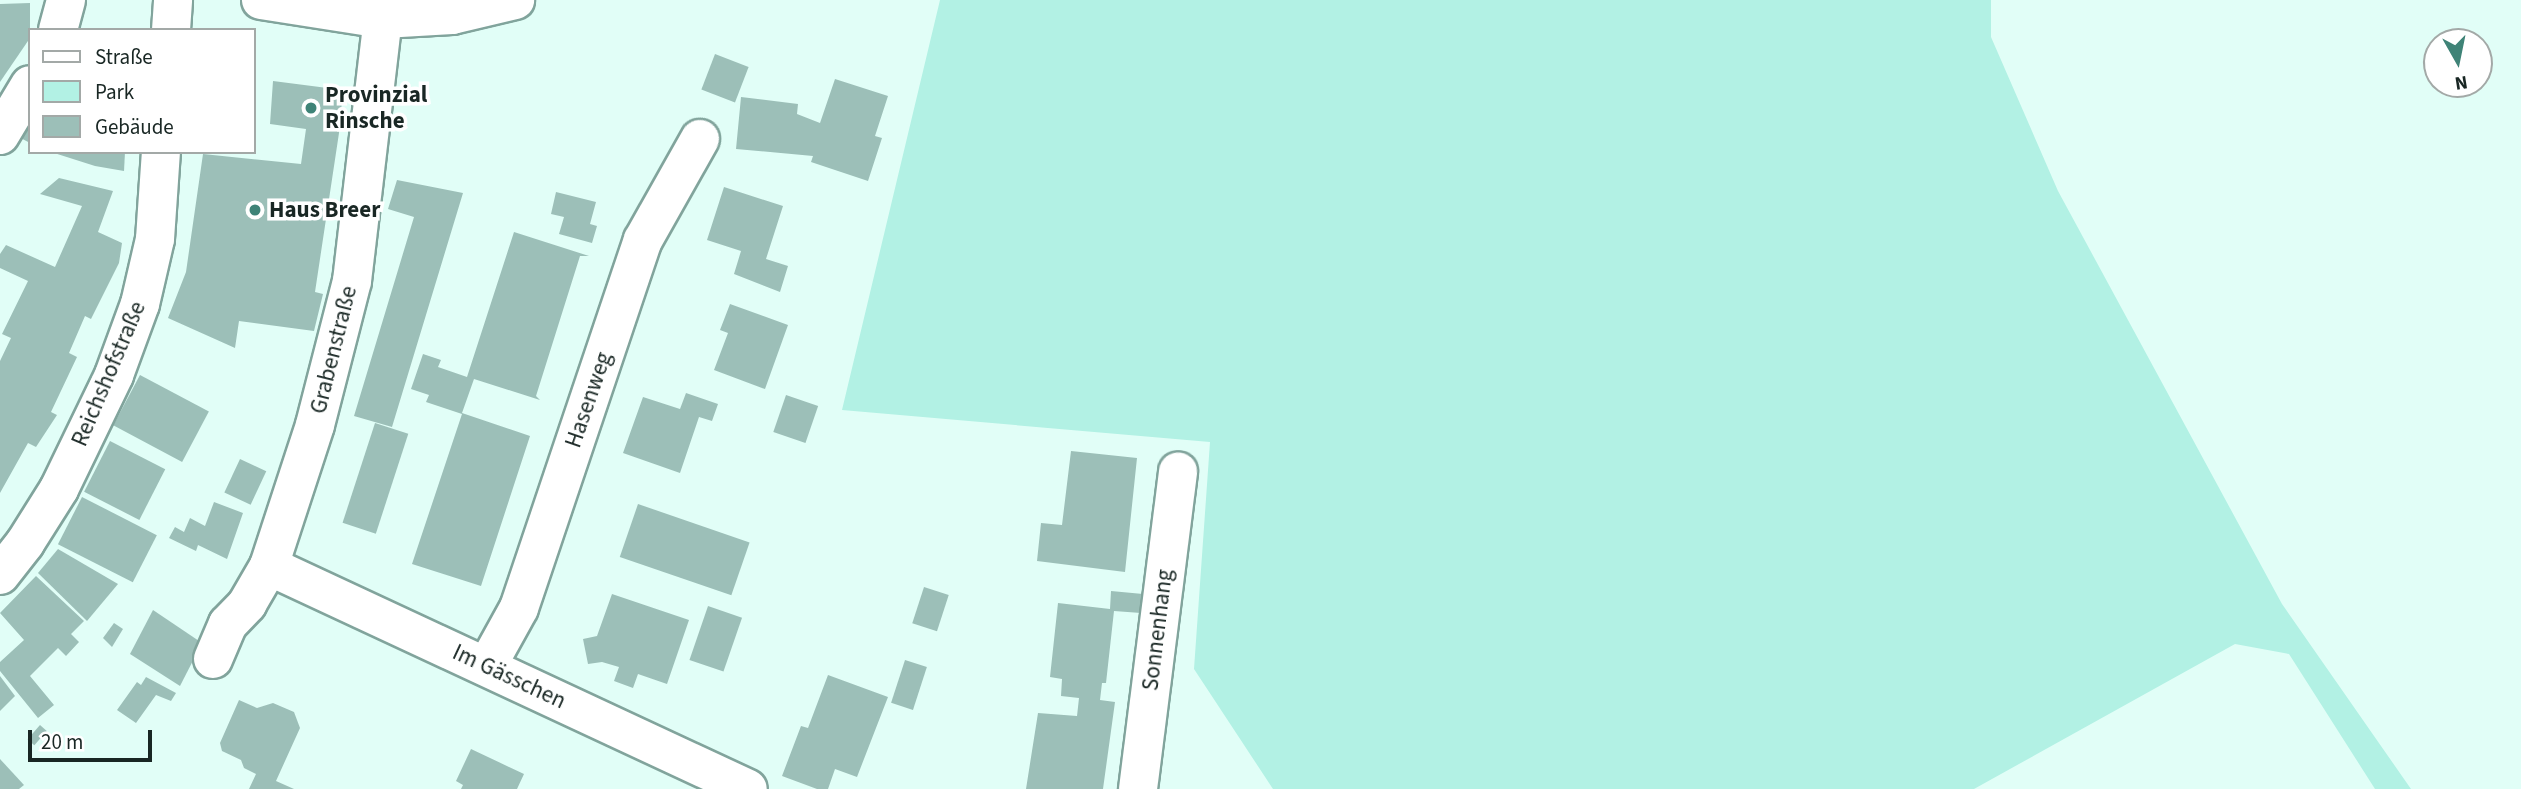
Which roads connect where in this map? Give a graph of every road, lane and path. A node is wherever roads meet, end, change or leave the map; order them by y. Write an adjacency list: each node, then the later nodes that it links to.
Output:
1 (66, 0): 6 (street)
2 (173, 0): 7 (street)
3 (261, 0): 5 (street)
4 (515, 0): 5 (street)
5 (383, 19): 13 (street, Grabenstraße)
6 (59, 28)
7 (171, 28)
8 (28, 88): 9 (street)
9 (0, 135)
10 (701, 139): 16 (street, Hasenweg)
11 (161, 154): 14 (street, Reichshofstraße)
12 (1178, 472): 18 (street, Sonnenhang)
13 (269, 566): 15 (street, Grabenstraße); 16 (street, Im Gässchen)
14 (0, 575)
15 (213, 659)
16 (487, 666): 17 (street, Im Gässchen)
17 (748, 789)
18 (1138, 789)

